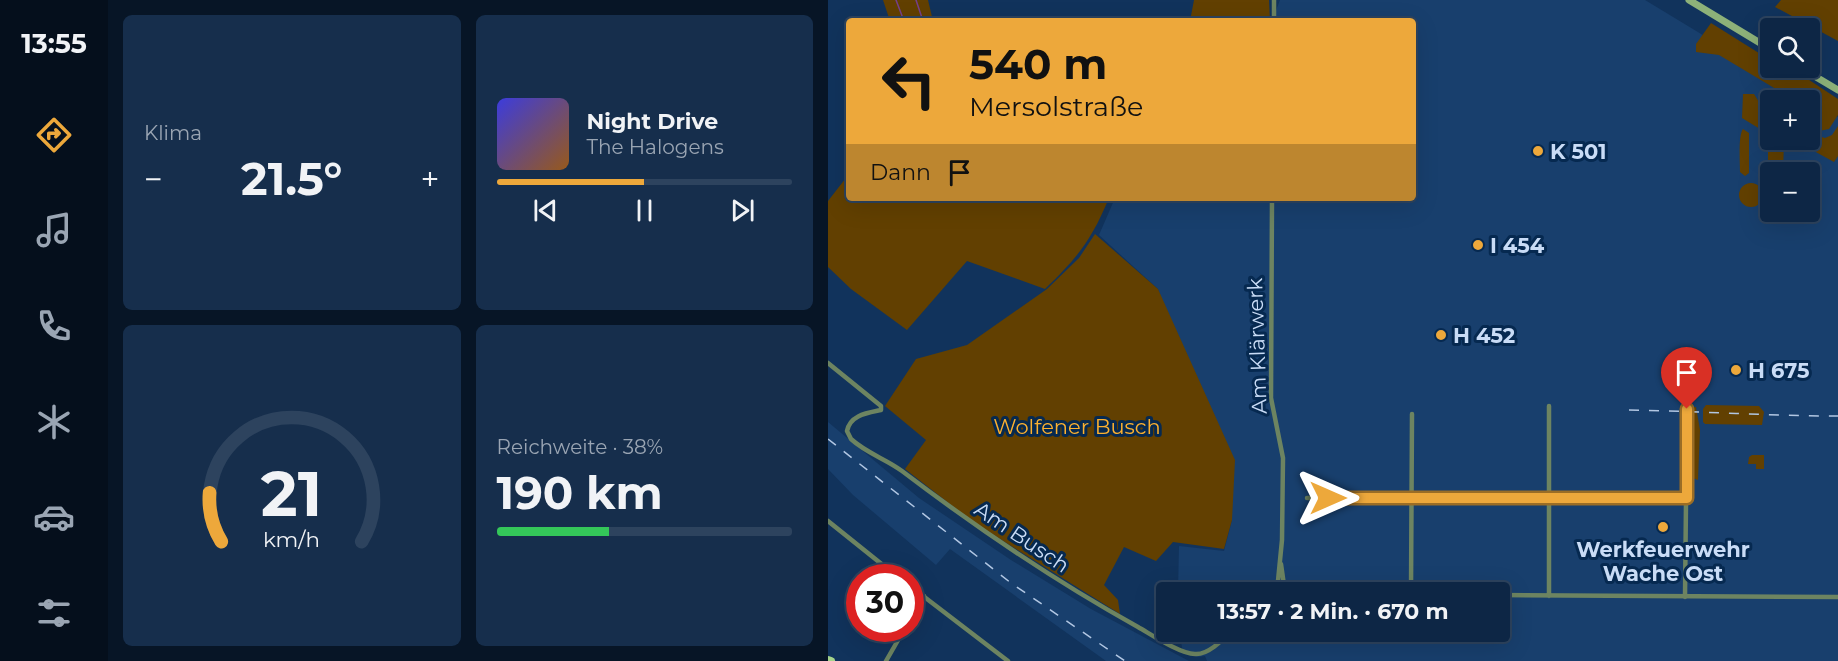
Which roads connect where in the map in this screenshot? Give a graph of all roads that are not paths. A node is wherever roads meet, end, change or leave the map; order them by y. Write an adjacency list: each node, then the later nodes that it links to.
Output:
1 (1274, 0): 3 (street)
2 (1689, 0): 4 (main road)
3 (1274, 18)
4 (1760, 43)
5 (1818, 78): 6 (main road)
6 (1838, 90)
7 (1272, 201): 18 (street, Am Klärwerk)
8 (828, 363): 27 (street, Am Busch)
9 (1549, 406): 14 (street)
10 (1687, 408): 15 (street)
11 (1412, 414): 13 (street)
12 (1307, 498): 13 (street)
13 (1412, 498): 14 (street); 21 (street)
14 (1548, 498): 15 (street); 24 (street)
15 (1687, 498): 25 (street)
16 (828, 521): 17 (street)
17 (881, 564)
18 (1281, 564): 19 (street, Am Klärwerk); 20 (street, Am Klärwerk)
19 (1277, 582)
20 (1284, 582)
21 (1411, 582)
22 (1510, 595): 24 (street)
23 (924, 596): 32 (street)
24 (1549, 596): 25 (street)
25 (1685, 597): 26 (street)
26 (1838, 597)
27 (1156, 638)
28 (897, 642): 31 (street)
29 (1164, 642): 30 (street, Am Busch)
30 (1219, 642)
31 (886, 661)
32 (1008, 661)

